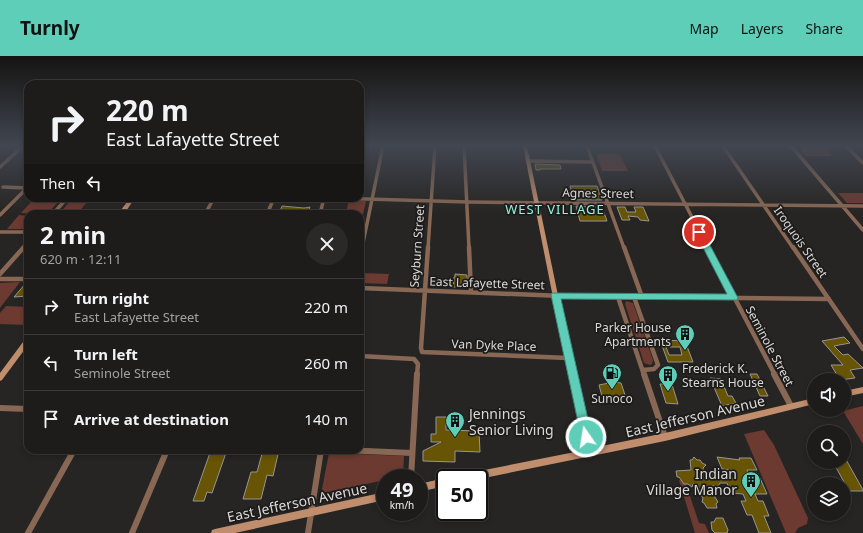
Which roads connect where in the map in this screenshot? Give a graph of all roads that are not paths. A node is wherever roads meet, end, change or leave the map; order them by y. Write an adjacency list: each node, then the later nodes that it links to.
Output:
1 (378, 168): 13 (street)
2 (434, 168): 14 (street, Seyburn Street)
3 (465, 168): 16 (street)
4 (530, 168): 17 (main road)
5 (595, 168): 18 (street)
6 (667, 168): 19 (street, Seminole Street)
7 (739, 168): 20 (street, Iroquois Street)
8 (810, 168): 21 (street)
9 (3, 188): 10 (street)
10 (24, 188)
11 (24, 192): 24 (street)
12 (364, 199): 13 (street, Agnes Street)
13 (372, 199): 14 (street, Agnes Street); 28 (street)
14 (432, 201): 16 (street, Agnes Street); 34 (street, Seyburn Street)
15 (64, 202): 23 (street)
16 (466, 202): 17 (street, Agnes Street); 35 (street)
17 (537, 203): 18 (street, Agnes Street); 36 (main road)
18 (608, 204): 19 (street, Agnes Street); 39 (street)
19 (685, 204): 20 (street, Agnes Street); 40 (street, Seminole Street)
20 (763, 205): 21 (street, Agnes Street); 41 (street, Iroquois Street)
21 (842, 206): 22 (street, Agnes Street); 25 (street)
22 (863, 206)
23 (56, 210)
24 (0, 215)
25 (863, 230)
26 (0, 232): 27 (street)
27 (24, 232)
28 (364, 239)
29 (24, 247): 30 (street)
30 (0, 274)
31 (0, 279): 32 (street)
32 (24, 279)
33 (364, 288): 34 (street, East Lafayette Street)
34 (425, 291): 35 (street, East Lafayette Street); 43 (street, Seyburn Street)
35 (471, 292): 36 (street, East Lafayette Street)
36 (556, 295): 37 (street, East Lafayette Street); 46 (main road)
37 (618, 297): 38 (street, East Lafayette Street); 47 (street)
38 (634, 297): 39 (street, East Lafayette Street); 47 (street)
39 (642, 297): 40 (street, East Lafayette Street)
40 (734, 298): 41 (street, East Lafayette Street); 52 (street, Seminole Street)
41 (829, 299): 44 (street, Iroquois Street)
42 (24, 345): 48 (main road)
43 (421, 348): 46 (street, Van Dyke Place)
44 (863, 349)
45 (364, 356): 58 (street)
46 (568, 358): 57 (main road)
47 (643, 370): 55 (street)
48 (0, 378)
49 (863, 390): 50 (main road)
50 (851, 393)
51 (807, 403): 52 (main road, East Jefferson Avenue)
52 (791, 406): 55 (main road, East Jefferson Avenue)
53 (0, 408): 54 (street)
54 (24, 408)
55 (665, 438): 57 (main road, East Jefferson Avenue)
56 (364, 451): 58 (street)
57 (589, 452): 63 (main road, East Jefferson Avenue)
58 (412, 453): 62 (street)
59 (72, 454): 66 (street)
60 (165, 454): 67 (street)
61 (320, 454): 65 (street)
62 (411, 469)
63 (488, 473)
64 (376, 498): 65 (main road, East Jefferson Avenue)
65 (310, 512): 68 (main road, East Jefferson Avenue); 69 (street)
66 (28, 533)
67 (132, 533)
68 (214, 533)
69 (308, 533)

